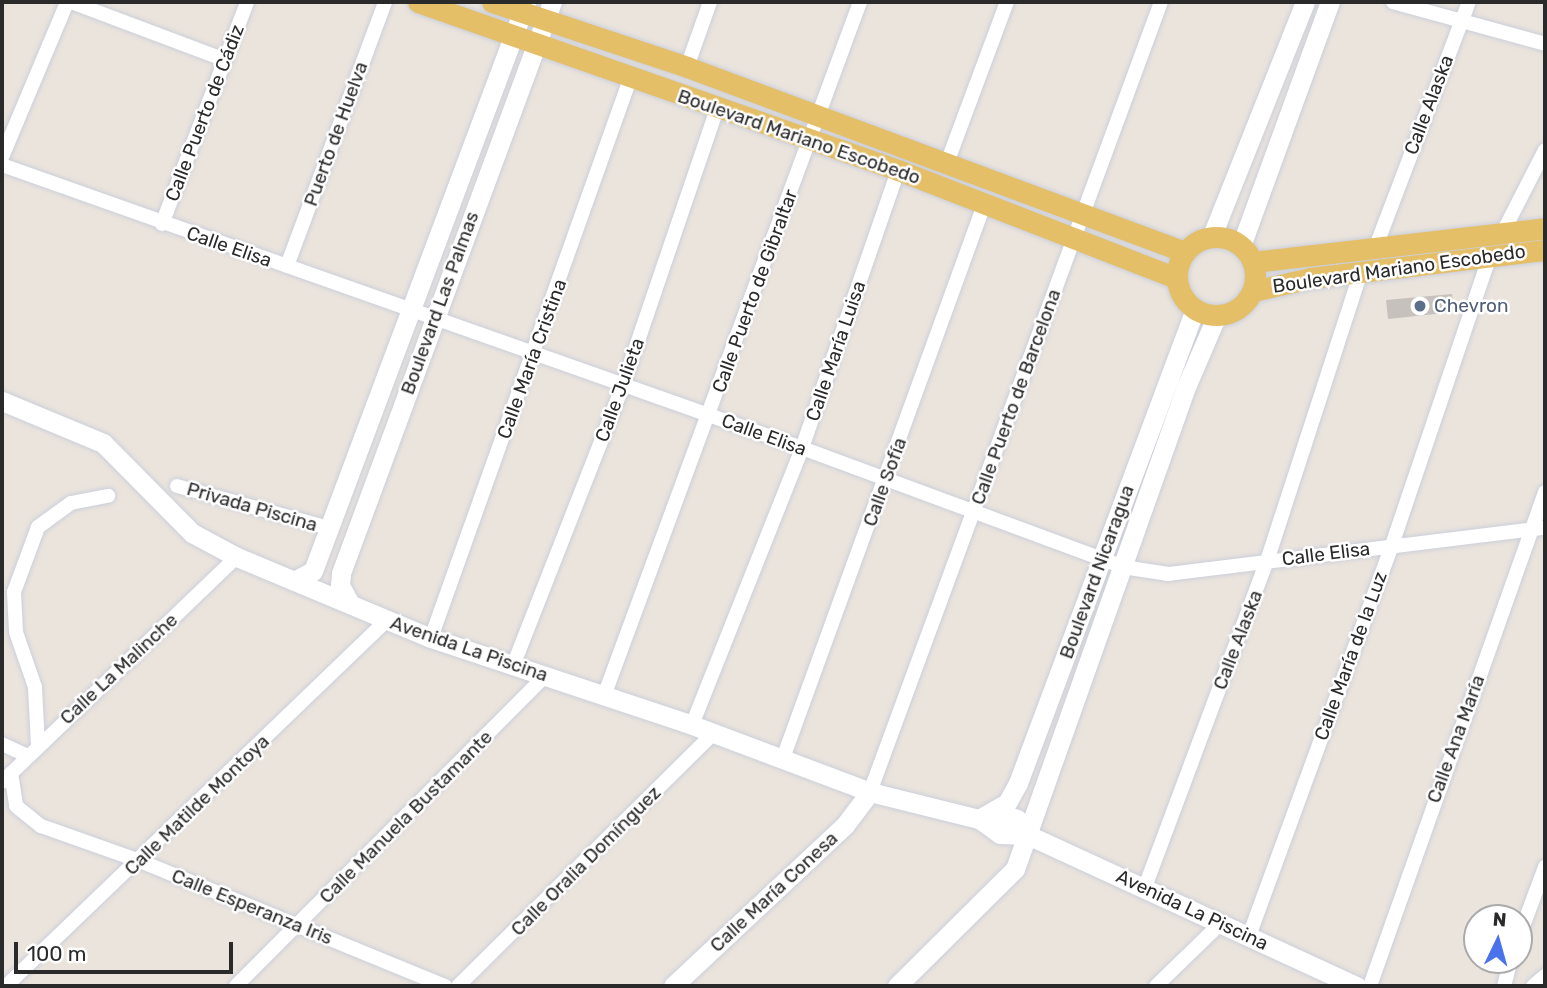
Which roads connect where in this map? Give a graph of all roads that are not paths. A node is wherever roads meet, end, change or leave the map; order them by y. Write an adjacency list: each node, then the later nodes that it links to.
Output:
1 (69, 2): 20 (street); 27 (street)
2 (247, 2): 20 (street, Calle Puerto de Cádiz)
3 (385, 2): 43 (street, Puerto de Huelva)
4 (418, 2): 17 (main road, Boulevard Mariano Escobedo)
5 (492, 2): 14 (main road, Boulevard Mariano Escobedo)
6 (710, 2): 21 (street)
7 (860, 2): 24 (street, Calle Puerto de Gibraltar)
8 (1007, 2): 28 (street)
9 (1161, 2): 32 (street, Calle Puerto de Barcelona)
10 (1305, 2): 37 (street)
11 (1331, 2): 41 (street)
12 (1393, 2): 16 (street)
13 (1469, 2): 16 (street, Calle Alaska)
14 (524, 7): 15 (main road, Boulevard Mariano Escobedo); 17 (street, Boulevard Las Palmas)
15 (549, 11): 19 (street, Boulevard Las Palmas); 21 (main road, Boulevard Mariano Escobedo)
16 (1461, 21): 18 (street); 38 (street, Calle Alaska)
17 (512, 37): 19 (main road, Boulevard Mariano Escobedo); 48 (street, Boulevard Las Palmas)
18 (1545, 44)
19 (536, 45): 22 (main road, Boulevard Mariano Escobedo); 50 (street, Boulevard Las Palmas)
20 (225, 60): 33 (street, Calle Puerto de Cádiz)
21 (687, 66): 24 (main road, Boulevard Mariano Escobedo)
22 (630, 79): 23 (main road, Boulevard Mariano Escobedo); 51 (street, Calle María Cristina)
23 (717, 110): 25 (main road, Boulevard Mariano Escobedo); 52 (street, Calle Julieta)
24 (819, 116): 25 (street, Calle Puerto de Gibraltar); 28 (main road, Boulevard Mariano Escobedo)
25 (810, 141): 30 (main road, Boulevard Mariano Escobedo); 54 (street, Calle Puerto de Gibraltar)
26 (1545, 150): 35 (street)
27 (2, 157)
28 (947, 163): 32 (main road, Boulevard Mariano Escobedo)
29 (2, 164): 33 (street, Calle Elisa)
30 (898, 170): 31 (main road, Boulevard Mariano Escobedo); 55 (street, Calle María Luisa)
31 (985, 202): 36 (main road, Boulevard Mariano Escobedo); 56 (street, Calle Sofía)
32 (1084, 213): 36 (street, Calle Puerto de Barcelona); 40 (main road, Boulevard Mariano Escobedo)
33 (162, 224): 43 (street, Calle Elisa)
34 (1545, 228): 35 (main road, Boulevard Mariano Escobedo)
35 (1502, 234): 38 (main road, Boulevard Mariano Escobedo)
36 (1075, 237): 45 (main road, Boulevard Mariano Escobedo); 60 (street, Calle Puerto de Barcelona)
37 (1211, 238): 40 (main road); 41 (main road)
38 (1375, 248): 41 (main road, Boulevard Mariano Escobedo)
39 (1545, 250): 42 (main road, Boulevard Mariano Escobedo)
40 (1185, 252): 45 (main road)
41 (1247, 254): 46 (main road)
42 (1490, 256): 44 (main road, Boulevard Mariano Escobedo); 63 (street, Calle María de la Luz)
43 (287, 266): 48 (street, Calle Elisa)
44 (1362, 271): 46 (main road, Boulevard Mariano Escobedo); 66 (street, Calle Alaska)
45 (1177, 278): 47 (main road)
46 (1253, 290): 49 (main road)
47 (1195, 309): 49 (main road); 65 (street, Boulevard Nicaragua)
48 (409, 310): 50 (street, Calle Elisa); 61 (street, Boulevard Las Palmas)
49 (1217, 315): 67 (street, Boulevard Nicaragua)
50 (434, 319): 51 (street, Calle Elisa); 69 (street, Boulevard Las Palmas)
51 (535, 353): 52 (street, Calle Elisa); 74 (street, Calle María Cristina)
52 (623, 385): 54 (street, Calle Elisa); 75 (street, Calle Julieta)
53 (2, 401): 64 (street, Avenida La Piscina)
54 (710, 415): 55 (street, Calle Elisa); 77 (street, Calle Puerto de Gibraltar)
55 (802, 448): 56 (street, Calle Elisa); 78 (street, Calle María Luisa)
56 (885, 481): 60 (street, Calle Elisa); 82 (street, Calle Sofía)
57 (177, 486): 61 (street, Privada Piscina)
58 (1545, 492): 62 (street, Calle Ana María)
59 (108, 496): 71 (street)
60 (974, 511): 65 (street, Calle Elisa); 84 (street, Calle Puerto de Barcelona)
61 (328, 528): 68 (street, Boulevard Las Palmas)
62 (1538, 529): 63 (street, Calle Elisa); 103 (street, Calle Ana María)
63 (1392, 545): 66 (street, Calle Elisa); 93 (street, Calle María de la Luz)
64 (237, 557): 70 (street, Avenida La Piscina); 81 (street, Calle La Malinche)
65 (1101, 559): 67 (street, Calle Elisa); 85 (street, Boulevard Nicaragua)
66 (1267, 561): 67 (street, Calle Elisa); 89 (street, Calle Alaska)
67 (1123, 567): 86 (street, Boulevard Nicaragua)
68 (313, 571): 69 (street); 70 (street)
69 (339, 580): 72 (street)
70 (294, 581): 72 (street, Avenida La Piscina)
71 (8, 589): 81 (street)
72 (349, 604): 73 (street, Avenida La Piscina)
73 (386, 621): 74 (street, Avenida La Piscina); 87 (street, Calle Matilde Montoya)
74 (431, 638): 75 (street, Avenida La Piscina)
75 (513, 666): 76 (street, Avenida La Piscina)
76 (545, 676): 77 (street, Avenida La Piscina); 92 (street, Calle Manuela Bustamante)
77 (604, 696): 78 (street, Avenida La Piscina)
78 (692, 725): 79 (street, Avenida La Piscina)
79 (713, 734): 82 (street, Avenida La Piscina); 98 (street, Calle Oralia Domínguez)
80 (2, 744): 81 (street)
81 (33, 750): 83 (street, Calle La Malinche)
82 (782, 761): 84 (street, Avenida La Piscina)
83 (6, 777): 87 (street, Calle Esperanza Iris)
84 (870, 792): 85 (street, Avenida La Piscina); 99 (street, Calle María Conesa)
85 (979, 819): 86 (street, Avenida La Piscina)
86 (1028, 835): 89 (street, Avenida La Piscina); 100 (street, Boulevard Nicaragua)
87 (140, 861): 92 (street, Calle Esperanza Iris); 95 (street, Calle Matilde Montoya)
88 (1545, 867): 90 (street)
89 (1145, 887): 91 (street, Avenida La Piscina)
90 (1531, 904)
91 (1221, 923): 93 (street, Avenida La Piscina); 101 (street)
92 (298, 927): 96 (street, Calle Manuela Bustamante); 97 (street, Calle Esperanza Iris)
93 (1249, 936): 102 (street, Avenida La Piscina)
94 (1545, 976): 104 (street)
95 (6, 986)
96 (236, 986)
97 (445, 986)
98 (458, 986)
99 (673, 986)
100 (897, 986)
101 (1156, 986)
102 (1357, 986)
103 (1370, 986)
104 (1533, 986)

